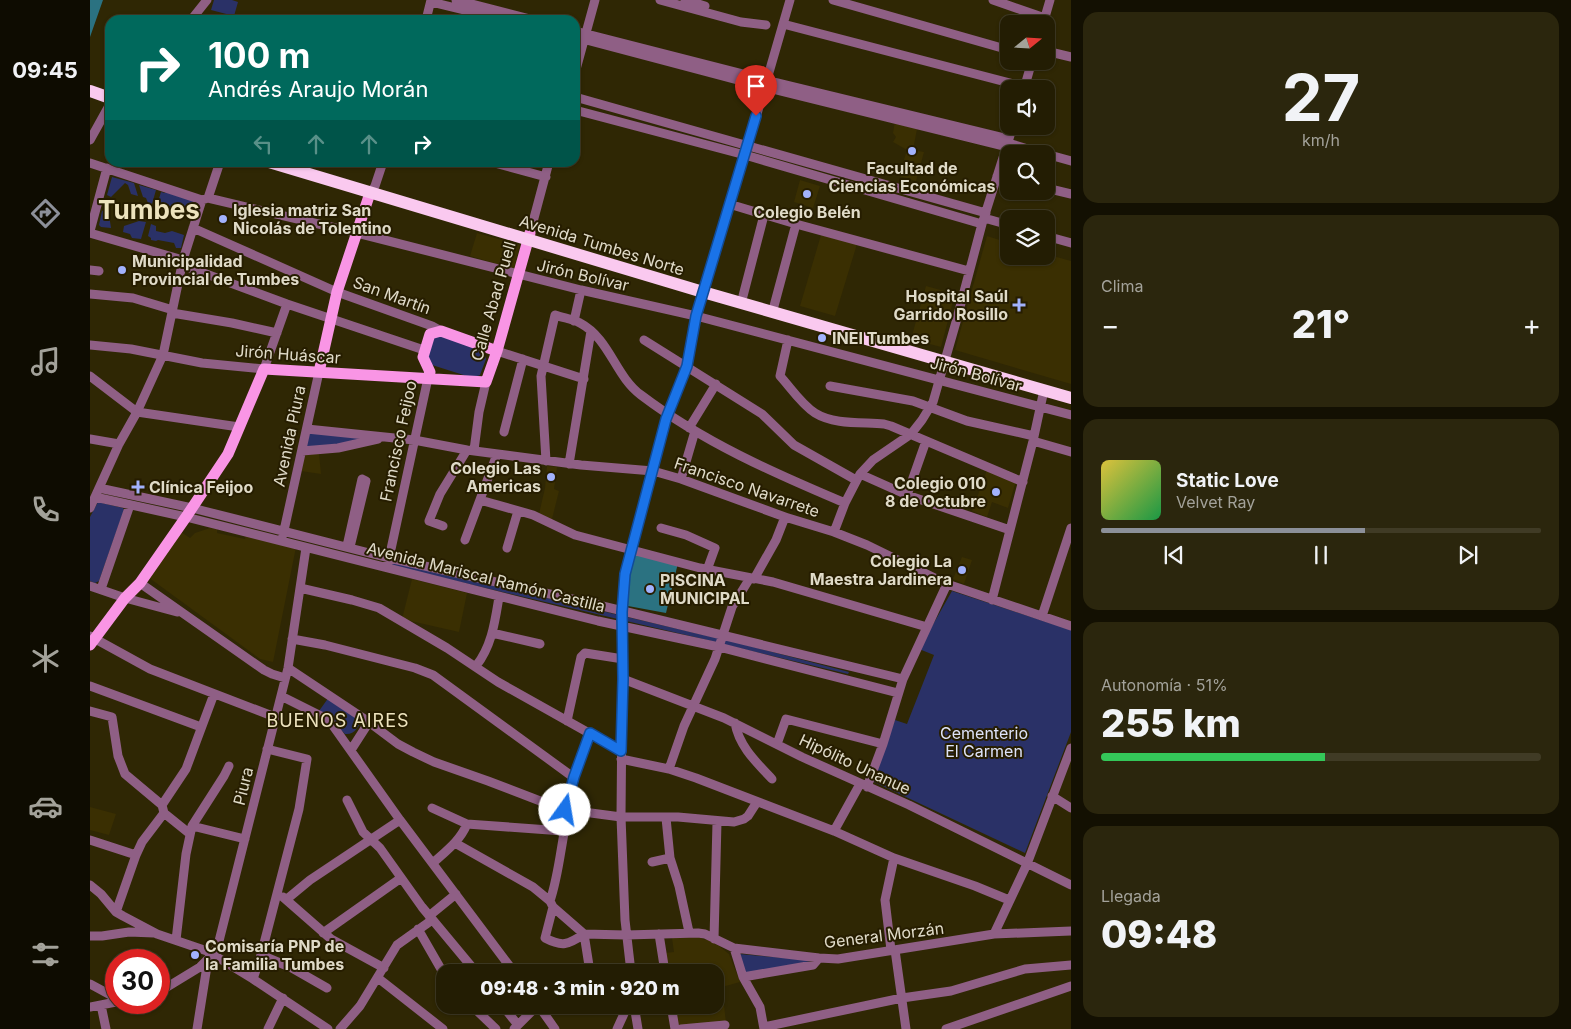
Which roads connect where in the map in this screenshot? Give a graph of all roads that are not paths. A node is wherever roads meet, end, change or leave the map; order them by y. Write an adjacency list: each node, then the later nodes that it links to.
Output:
1 (207, 0): 11 (street)
2 (456, 0): 14 (street)
3 (596, 0): 19 (street)
4 (660, 0): 17 (street)
5 (685, 0): 17 (street)
6 (790, 0): 18 (street)
7 (833, 0): 20 (street)
8 (993, 0): 15 (street)
9 (1050, 0): 16 (street)
10 (431, 1): 12 (street); 13 (street)
11 (195, 15)
12 (427, 15)
13 (486, 15)
14 (514, 15)
15 (1029, 15)
16 (1046, 15)
17 (766, 25): 18 (street)
18 (783, 26): 23 (street); 24 (street)
19 (582, 37): 24 (street)
20 (1000, 47)
21 (1055, 53): 22 (street)
22 (1071, 57)
23 (1000, 82)
24 (765, 83): 32 (street); 33 (street)
25 (90, 91): 27 (highway)
26 (580, 99): 33 (street)
27 (105, 100)
28 (580, 111): 35 (street)
29 (105, 112): 31 (street)
30 (1010, 135): 32 (street)
31 (90, 140)
32 (1008, 143): 34 (street); 47 (street)
33 (748, 145): 35 (street); 56 (street)
34 (1015, 145)
35 (745, 155): 54 (street); 56 (street)
36 (1055, 157): 37 (street)
37 (1071, 161)
38 (90, 163): 46 (street, Jirón Bolívar)
39 (218, 167): 53 (street)
40 (289, 167): 50 (highway, Avenida Tumbes Norte)
41 (310, 167): 50 (highway, Avenida Tumbes Norte)
42 (376, 167): 50 (street, Avenida Piura)
43 (381, 167): 50 (street, Avenida Piura)
44 (509, 167): 49 (street)
45 (548, 167): 49 (street, Calle Abad Puell)
46 (107, 168): 53 (street, Jirón Bolívar); 60 (street)
47 (997, 176): 48 (street); 56 (street)
48 (1000, 176)
49 (546, 177): 62 (street, Calle Abad Puell)
50 (372, 188): 61 (main road, Avenida Piura); 62 (highway, Avenida Tumbes Norte)
51 (1055, 190): 52 (street)
52 (1071, 194)
53 (205, 199): 59 (street); 61 (street, Jirón Bolívar)
54 (730, 204): 55 (street); 68 (street)
55 (764, 215): 58 (street); 72 (street)
56 (984, 219): 57 (street); 66 (street)
57 (1000, 223)
58 (796, 224): 66 (street); 74 (street)
59 (193, 228): 65 (street); 70 (street, San Martín)
60 (90, 232): 65 (street)
61 (357, 233): 67 (street, Jirón Bolívar); 70 (main road, Avenida Piura)
62 (529, 236): 67 (main road, Calle Abad Puell); 68 (highway, Avenida Tumbes Norte)
63 (1055, 239): 64 (street)
64 (1071, 244)
65 (182, 262): 73 (street); 75 (street)
66 (969, 271): 88 (street)
67 (518, 275): 69 (street, Jirón Bolívar); 86 (main road, Calle Abad Puell)
68 (704, 288): 72 (highway, Avenida Tumbes Norte); 76 (street); 88 (highway, Avenida Tumbes Norte)
69 (582, 290): 76 (street, Jirón Bolívar); 78 (street)
70 (338, 292): 77 (main road, Avenida Piura); 79 (street, San Martín)
71 (90, 294): 75 (street)
72 (743, 296): 74 (highway, Avenida Tumbes Norte)
73 (287, 304): 77 (street); 81 (street)
74 (774, 306): 88 (highway, Avenida Tumbes Norte)
75 (173, 312): 81 (street); 87 (street)
76 (696, 316): 83 (street, Jirón Bolívar); 91 (street)
77 (331, 319): 85 (street); 93 (main road, Avenida Piura)
78 (574, 320): 80 (street); 90 (street)
79 (441, 331): 85 (main road); 86 (main road, San Martín)
80 (591, 331): 96 (street); 107 (street)
81 (277, 333): 92 (street)
82 (644, 340): 91 (street)
83 (788, 340): 97 (street, Jirón Bolívar); 113 (street)
84 (90, 345): 87 (street, Jirón Huáscar)
85 (424, 350): 95 (main road, Francisco Feijoo)
86 (497, 351): 89 (street, San Martín); 98 (main road, Calle Abad Puell)
87 (162, 355): 92 (street, Jirón Huáscar); 106 (street)
88 (945, 358): 97 (street); 101 (highway, Avenida Tumbes Norte); 102 (highway, Avenida Tumbes Norte)
89 (523, 359): 90 (street, San Martín); 112 (street)
90 (543, 365): 96 (street, San Martín); 124 (street)
91 (687, 366): 99 (street); 107 (street)
92 (264, 369): 93 (main road, Jirón Huáscar); 109 (main road)
93 (319, 372): 95 (main road, Jirón Huáscar); 110 (street, Avenida Piura)
94 (90, 376): 106 (street)
95 (428, 378): 98 (main road, Jirón Huáscar); 117 (street, Francisco Feijoo)
96 (584, 379): 125 (street)
97 (938, 380): 104 (street, Jirón Bolívar); 105 (street)
98 (486, 382): 120 (street, Calle Abad Puell)
99 (716, 384): 111 (street); 127 (street)
100 (830, 386): 105 (street)
101 (1044, 390): 103 (highway, Avenida Tumbes Norte); 104 (street)
102 (1071, 391)
103 (1071, 398)
104 (1040, 407): 108 (street, Jirón Bolívar); 116 (street)
105 (930, 408): 113 (street); 116 (street)
106 (137, 412): 109 (street); 119 (street)
107 (668, 414): 111 (street); 126 (street)
108 (1071, 415)
109 (239, 426): 138 (main road)
110 (307, 429): 114 (street, Francisco Navarrete); 121 (street, Avenida Piura)
111 (692, 430): 128 (street); 134 (street)
112 (504, 432)
113 (911, 434): 118 (street); 127 (street)
114 (386, 438): 117 (street, Francisco Navarrete); 121 (street)
115 (90, 439): 119 (street)
116 (1033, 439): 122 (street); 129 (street)
117 (414, 440): 120 (street, Francisco Navarrete); 153 (street, Francisco Feijoo)
118 (926, 441): 129 (street); 131 (street)
119 (119, 444): 130 (street)
120 (470, 450): 123 (street, Francisco Navarrete); 140 (street)
121 (302, 451): 144 (street, Avenida Piura)
122 (1071, 452)
123 (497, 454): 124 (street, Francisco Navarrete); 133 (street)
124 (546, 461): 125 (street, Francisco Navarrete)
125 (569, 464): 126 (street, Francisco Navarrete)
126 (652, 471): 128 (street, Francisco Navarrete); 152 (street)
127 (858, 477): 131 (street); 134 (street)
128 (681, 478): 139 (street, Francisco Navarrete)
129 (1023, 482): 143 (street)
130 (99, 488): 132 (street); 138 (street, Avenida Mariscal Ramón Castilla)
131 (907, 494): 143 (street)
132 (95, 497): 135 (street, Avenida Mariscal Ramón Castilla); 136 (street)
133 (480, 500): 137 (street); 146 (street)
134 (845, 503): 145 (street)
135 (130, 505): 138 (street, Avenida Mariscal Ramón Castilla); 161 (street)
136 (90, 508)
137 (518, 511): 151 (street); 152 (street)
138 (189, 513): 144 (street, Avenida Mariscal Ramón Castilla); 147 (street, Avenida Mariscal Ramón Castilla); 157 (main road)
139 (785, 517): 145 (street, Francisco Navarrete); 156 (street)
140 (443, 526)
141 (661, 528): 155 (street)
142 (1071, 528): 149 (street)
143 (1010, 530): 164 (street)
144 (284, 531): 147 (street, Avenida Piura); 148 (street, Avenida Mariscal Ramón Castilla)
145 (834, 532): 158 (street, Francisco Navarrete)
146 (465, 540)
147 (282, 542): 150 (street, Avenida Mariscal Ramón Castilla)
148 (349, 547): 148 (street); 153 (street, Avenida Mariscal Ramón Castilla)
149 (1068, 547): 167 (street)
150 (306, 548): 154 (street, Avenida Mariscal Ramón Castilla); 160 (street, Piura)
151 (506, 548)
152 (631, 550): 155 (street); 165 (street)
153 (389, 558): 154 (street, Francisco Feijoo); 165 (street, Avenida Mariscal Ramón Castilla)
154 (387, 568): 162 (street, Avenida Mariscal Ramón Castilla)
155 (707, 570): 156 (street)
156 (752, 578): 170 (street); 172 (street)
157 (140, 583): 163 (main road); 166 (street)
158 (947, 584): 164 (street, Francisco Navarrete); 170 (street)
159 (90, 586): 161 (street)
160 (300, 588): 173 (street, Piura); 178 (street)
161 (101, 589): 163 (street)
162 (500, 597): 168 (street, Avenida Mariscal Ramón Castilla); 171 (street)
163 (125, 598): 166 (street); 174 (main road)
164 (992, 600): 167 (street, Francisco Navarrete)
165 (622, 612): 168 (street); 172 (street, Avenida Mariscal Ramón Castilla)
166 (185, 614): 180 (street)
167 (1042, 616): 169 (street, Francisco Navarrete)
168 (623, 626): 176 (street, Avenida Mariscal Ramón Castilla); 177 (street)
169 (1071, 626)
170 (927, 627): 182 (street)
171 (492, 633): 175 (street); 178 (street)
172 (722, 634): 176 (street); 182 (street, Avenida Mariscal Ramón Castilla)
173 (292, 639): 179 (street, Piura); 203 (street)
174 (91, 640): 185 (street)
175 (540, 644)
176 (719, 647): 184 (street, Avenida Mariscal Ramón Castilla); 187 (street)
177 (623, 659): 181 (street); 190 (street)
178 (476, 666): 190 (street)
179 (288, 668): 180 (street, Piura); 191 (street)
180 (285, 678): 186 (street, Piura)
181 (623, 679): 187 (street, Hipólito Unanue); 200 (street)
182 (903, 679): 184 (street)
183 (90, 686): 193 (street)
184 (898, 693): 196 (street)
185 (214, 694): 189 (street); 193 (street)
186 (281, 696): 189 (street, Piura); 199 (street)
187 (694, 705): 192 (street, Hipólito Unanue); 202 (street)
188 (90, 711): 211 (street)
189 (275, 717): 198 (street, Piura)
190 (567, 721): 194 (street)
191 (369, 722): 199 (street); 212 (street)
192 (734, 723): 195 (street, Hipólito Unanue); 204 (street)
193 (201, 727): 211 (street)
194 (590, 733): 200 (street); 203 (street)
195 (777, 744): 196 (street); 205 (street, Hipólito Unanue)
196 (883, 744): 205 (street)
197 (1071, 748): 206 (street)
198 (267, 749): 221 (street, Piura); 234 (street)
199 (352, 750): 215 (street)
200 (621, 755): 202 (street); 213 (street)
201 (229, 766): 218 (street)
202 (669, 769): 208 (street)
203 (574, 777): 212 (street)
204 (772, 778)
205 (864, 785): 220 (street); 230 (street, Hipólito Unanue)
206 (1052, 796): 210 (street); 230 (street)
207 (346, 800): 223 (street)
208 (758, 802): 216 (street); 220 (street)
209 (432, 808): 217 (street)
210 (1071, 808)
211 (163, 809): 218 (street); 225 (street)
212 (567, 810): 213 (street); 219 (street)
213 (621, 817): 214 (street); 250 (street)
214 (666, 818): 216 (street); 226 (street)
215 (400, 820): 223 (street); 229 (street)
216 (717, 822): 251 (street)
217 (467, 824): 219 (street); 224 (street)
218 (191, 830): 221 (street); 252 (street)
219 (563, 831): 238 (street)
220 (834, 831): 227 (street)
221 (245, 839): 255 (street, Piura)
222 (90, 840): 225 (street)
223 (371, 840): 231 (street); 236 (street)
224 (455, 843): 229 (street); 238 (street)
225 (136, 855): 239 (street)
226 (670, 858): 228 (street); 242 (street)
227 (894, 858): 237 (street); 254 (street)
228 (652, 862)
229 (433, 863): 235 (street)
230 (1027, 864): 233 (street, Hipólito Unanue); 237 (street)
231 (401, 878): 240 (street); 244 (street)
232 (90, 884): 239 (street)
233 (1071, 885)
234 (277, 894): 236 (street); 256 (street)
235 (456, 894): 240 (street); 260 (street)
236 (287, 899): 244 (street)
237 (1009, 900): 248 (street)
238 (551, 904): 246 (street); 246 (street)
239 (116, 912): 245 (street)
240 (431, 918): 241 (street); 259 (street)
241 (418, 929): 258 (street); 265 (street)
242 (689, 932): 247 (street, General Morzán); 251 (street, General Morzán)
243 (1071, 932): 248 (street, General Morzán)
244 (323, 933): 265 (street)
245 (157, 934): 249 (street); 252 (street)
246 (584, 934): 250 (street, General Morzán); 261 (street)
247 (659, 934): 250 (street, General Morzán); 263 (street)
248 (994, 934): 254 (street, General Morzán)
249 (90, 936)
250 (626, 936): 262 (street)
251 (714, 939): 253 (street, General Morzán)
252 (176, 940): 255 (street)
253 (734, 948): 257 (street, General Morzán); 266 (street)
254 (893, 950): 257 (street, General Morzán); 275 (street)
255 (213, 955): 267 (street); 270 (street); 290 (street, Piura)
256 (261, 955): 267 (street); 272 (street)
257 (819, 958): 266 (street)
258 (438, 964)
259 (469, 964)
260 (508, 964)
261 (589, 964)
262 (629, 964)
263 (664, 964)
264 (1071, 965): 275 (street)
265 (384, 968): 268 (street)
266 (743, 976): 288 (street)
267 (252, 978): 274 (street)
268 (378, 978): 293 (street); 294 (street)
269 (90, 984): 273 (street)
270 (170, 985)
271 (1071, 986): 302 (street)
272 (327, 988)
273 (105, 992)
274 (283, 998): 291 (street); 292 (street)
275 (902, 998): 288 (street); 301 (street)
276 (105, 1004): 277 (street)
277 (101, 1005): 278 (street); 289 (street)
278 (90, 1007)
279 (481, 1014): 295 (street)
280 (508, 1014): 287 (street)
281 (529, 1014): 287 (street)
282 (544, 1014): 296 (street)
283 (624, 1014): 297 (street)
284 (636, 1014): 298 (street)
285 (672, 1014): 299 (street)
286 (725, 1024): 300 (street)
287 (516, 1027)
288 (764, 1028)
289 (106, 1029)
290 (198, 1029)
291 (268, 1029)
292 (328, 1029)
293 (340, 1029)
294 (442, 1029)
295 (496, 1029)
296 (554, 1029)
297 (617, 1029)
298 (638, 1029)
299 (674, 1029)
300 (681, 1029)
301 (906, 1029)
302 (946, 1029)

